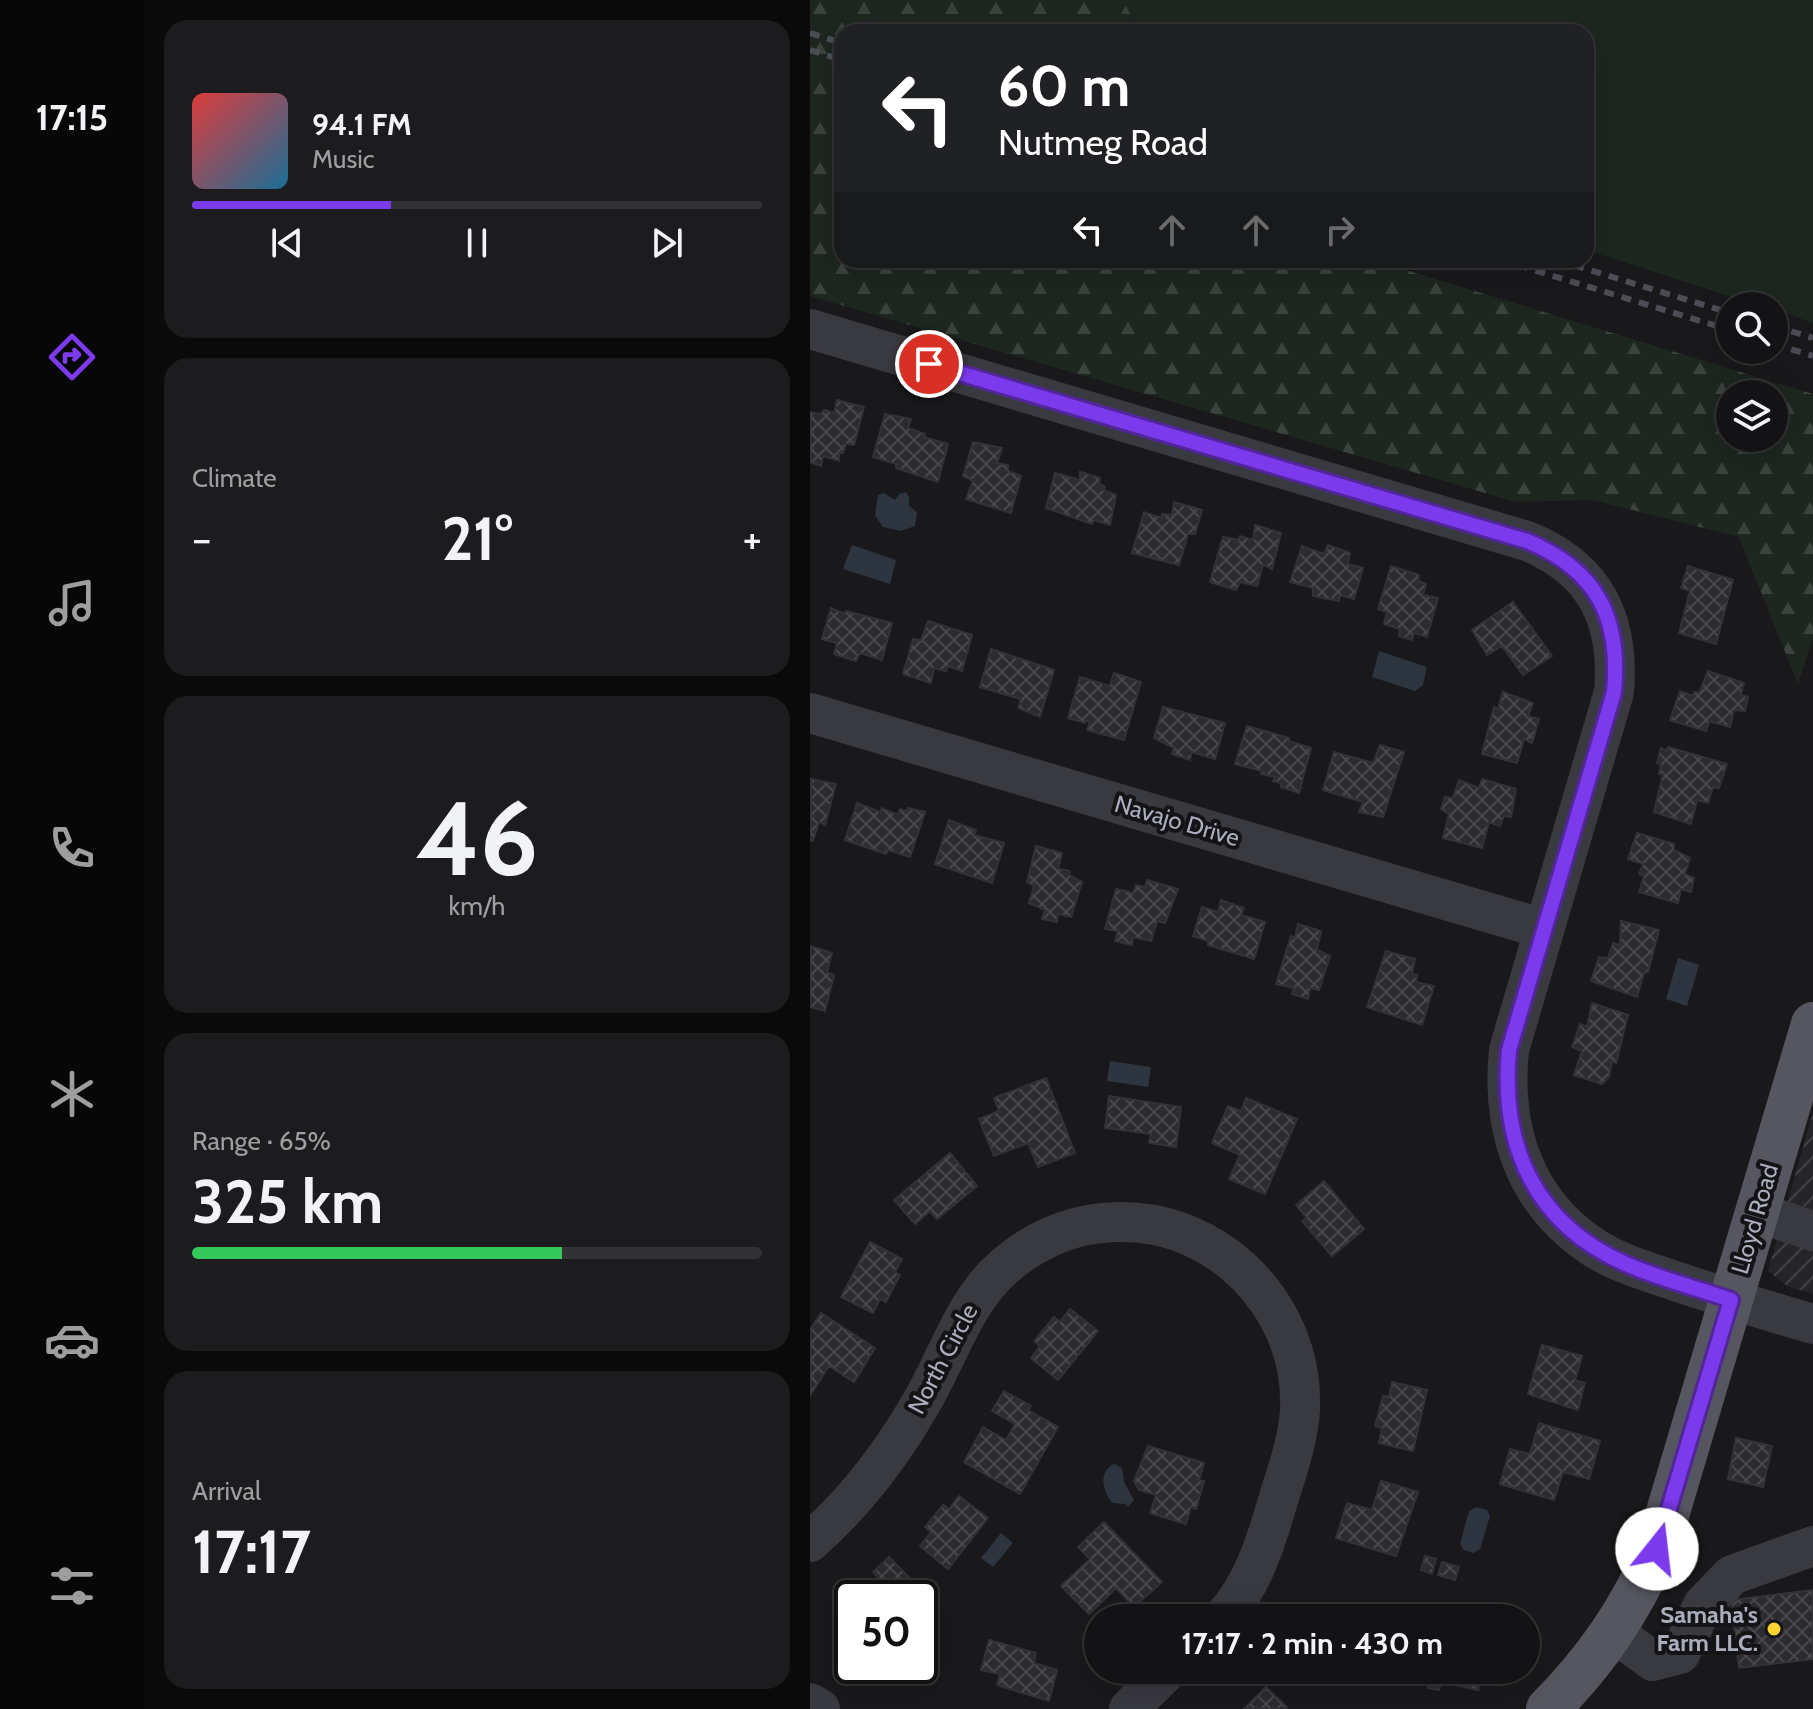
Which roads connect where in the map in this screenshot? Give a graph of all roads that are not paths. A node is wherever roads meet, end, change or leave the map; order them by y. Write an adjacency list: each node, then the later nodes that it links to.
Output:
1 (810, 329): 3 (street)
2 (810, 713): 3 (street, Navajo Drive)
3 (1544, 929): 7 (street)
4 (1812, 1032): 5 (main road, Lloyd Road)
5 (1757, 1212): 6 (street); 7 (main road, Lloyd Road)
6 (1813, 1231)
7 (1731, 1300): 8 (street); 12 (main road, Lloyd Road)
8 (1813, 1324)
9 (810, 1542): 11 (street, North Circle)
10 (1813, 1546): 12 (street)
11 (1233, 1604)
12 (1613, 1632): 17 (main road, Lloyd Road)
13 (1154, 1684): 16 (street)
14 (810, 1703): 15 (street)
15 (820, 1709)
16 (1129, 1709)
17 (1548, 1709)

